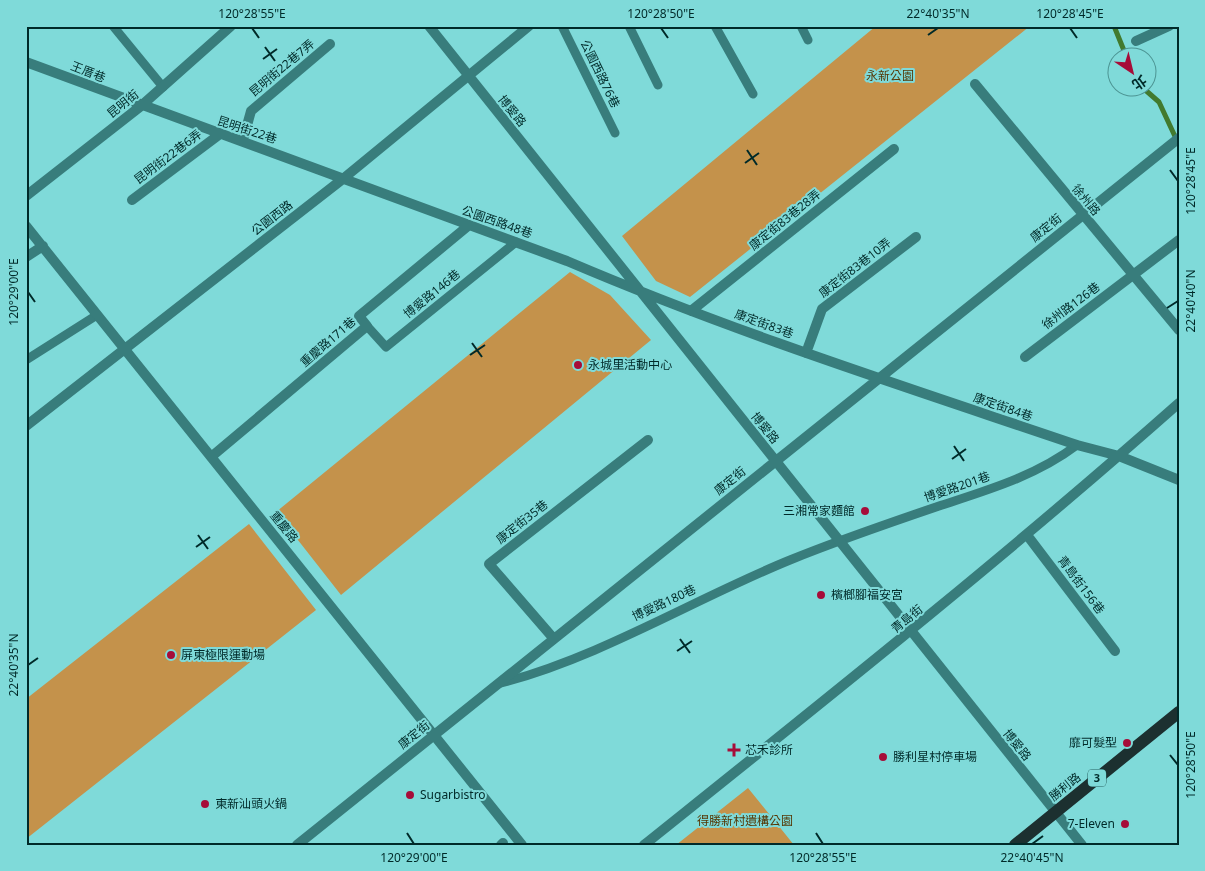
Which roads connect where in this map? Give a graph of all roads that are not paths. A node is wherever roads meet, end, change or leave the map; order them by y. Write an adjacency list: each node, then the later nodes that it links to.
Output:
1 (112, 26): 17 (lane)
2 (231, 26): 17 (street, 昆明街)
3 (429, 26): 14 (street, 博愛路)
4 (529, 26): 14 (street, 公園西路)
5 (562, 26): 20 (lane, 公園西路76巷)
6 (629, 26): 16 (lane)
7 (716, 26): 18 (lane)
8 (800, 26): 10 (lane)
9 (1169, 26): 11 (street)
10 (808, 40)
11 (1136, 41)
12 (330, 44): 22 (street, 昆明街22巷7弄)
13 (26, 62): 19 (street, 王厝巷)
14 (469, 77): 25 (street, 公園西路); 37 (street, 博愛路)
15 (975, 84): 28 (street, 徐州路)
16 (658, 85)
17 (163, 87): 19 (street, 昆明街)
18 (753, 94)
19 (141, 106): 21 (street, 昆明街22巷); 26 (street, 昆明街)
20 (615, 132)
21 (220, 134): 22 (street, 昆明街22巷); 27 (street, 昆明街22巷6弄)
22 (243, 140): 25 (street, 昆明街22巷)
23 (1174, 141): 28 (street, 康定街)
24 (894, 149): 38 (street, 康定街83巷28弄)
25 (344, 178): 30 (street, 公園西路48巷); 42 (street, 公園西路)
26 (26, 196)
27 (132, 200)
28 (1082, 215): 36 (street, 徐州路); 46 (street, 康定街)
29 (26, 226): 34 (street, 重慶路)
30 (468, 226): 33 (street, 公園西路48巷); 40 (street, 重慶路171巷)
31 (916, 236): 43 (street, 康定街83巷10弄)
32 (1179, 240): 36 (street, 徐州路126巷)
33 (516, 242): 37 (street, 公園西路48巷); 40 (lane, 博愛路146巷)
34 (43, 246): 35 (street); 39 (street, 重慶路)
35 (26, 257)
36 (1133, 275): 41 (street, 徐州路); 44 (street, 徐州路126巷)
37 (640, 292): 38 (street, 康定街83巷); 53 (street, 博愛路)
38 (691, 311): 43 (street, 康定街83巷)
39 (97, 315): 42 (street, 重慶路); 45 (lane)
40 (367, 326): 52 (street, 重慶路171巷)
41 (1179, 330)
42 (124, 348): 48 (street, 公園西路); 52 (street, 重慶路)
43 (806, 353): 46 (street, 康定街83巷)
44 (1025, 357)
45 (26, 360)
46 (879, 378): 50 (street, 康定街84巷); 53 (street, 康定街)
47 (1179, 403): 51 (street, 青島街)
48 (26, 426)
49 (648, 440): 58 (street, 康定街35巷)
50 (1077, 445): 51 (street, 康定街84巷); 56 (lane, 博愛路201巷)
51 (1119, 456): 54 (street); 55 (street, 青島街)
52 (211, 457): 62 (street, 重慶路)
53 (775, 461): 56 (street, 博愛路); 58 (street, 康定街)
54 (1179, 480)
55 (1027, 535): 57 (street, 青島街); 59 (street, 青島街156巷)
56 (838, 540): 57 (street, 博愛路); 60 (lane, 博愛路180巷)
57 (911, 632): 63 (street, 博愛路); 66 (street, 青島街)
58 (554, 639): 60 (street, 康定街)
59 (1115, 651)
60 (498, 683): 62 (street, 康定街)
61 (1179, 712): 63 (main road, 勝利路 / 3)
62 (434, 735): 64 (street, 康定街); 65 (street, 重慶路)
63 (1055, 812): 67 (main road, 勝利路 / 3); 68 (street, 博愛路)
64 (297, 845)
65 (522, 845)
66 (644, 845)
67 (1014, 845)
68 (1082, 845)

